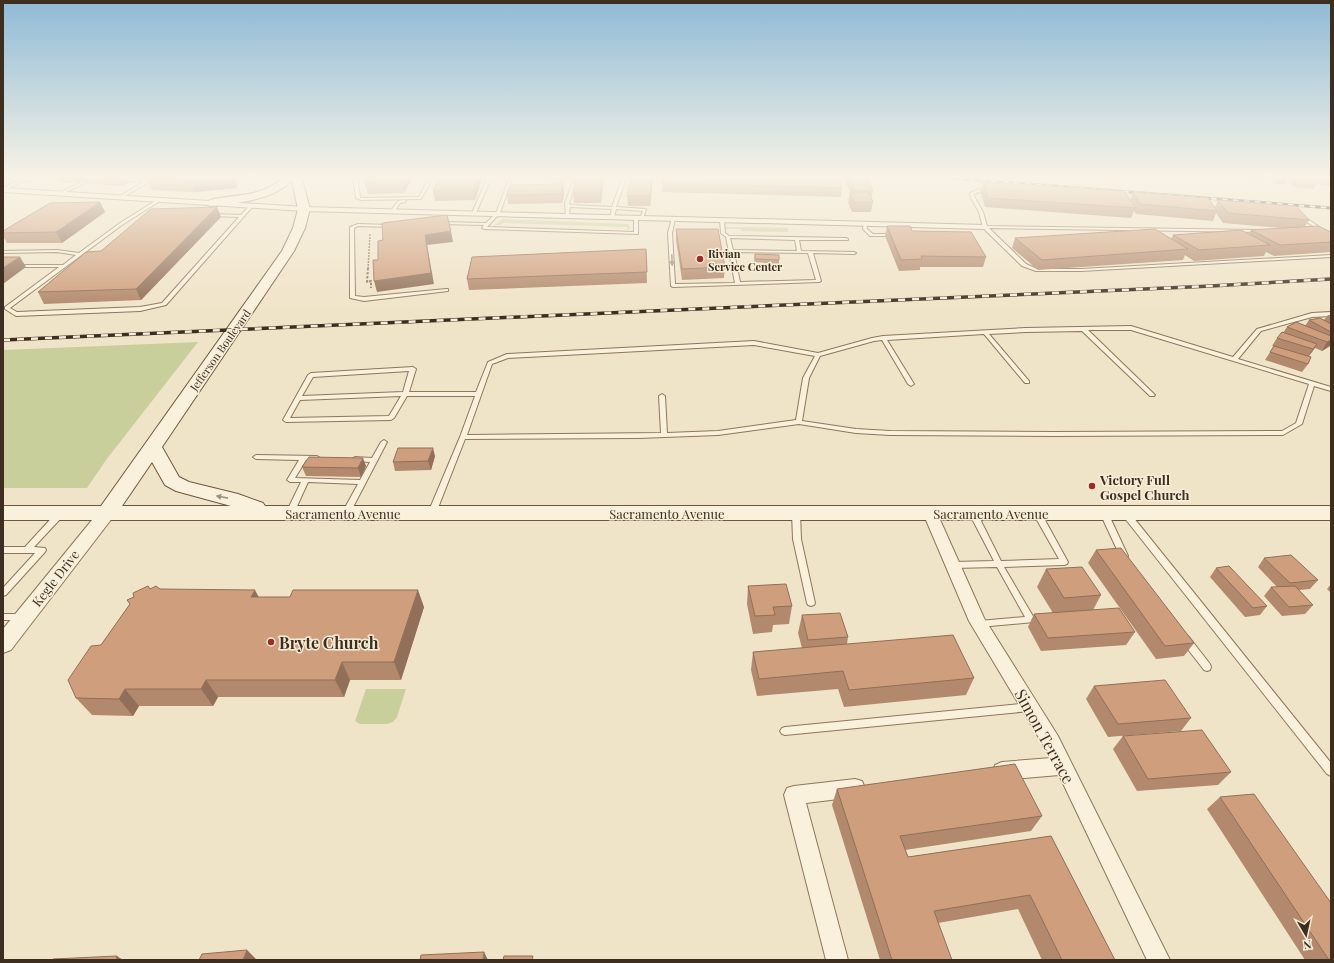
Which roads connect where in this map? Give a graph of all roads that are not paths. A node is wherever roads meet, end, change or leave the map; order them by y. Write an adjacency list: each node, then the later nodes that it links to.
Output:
1 (722, 220): 20 (lane)
2 (128, 221): 33 (lane)
3 (238, 221): 36 (lane)
4 (301, 221): 58 (main road, Jefferson Boulevard)
5 (489, 221): 12 (lane)
6 (638, 221): 12 (lane)
7 (673, 221): 17 (lane)
8 (756, 221): 13 (street)
9 (983, 221): 15 (lane)
10 (1309, 221): 22 (lane)
11 (436, 223): 12 (lane)
12 (486, 224)
13 (865, 224): 15 (street); 23 (lane)
14 (393, 226): 38 (lane)
15 (985, 227): 16 (lane); 34 (lane)
16 (1267, 231)
17 (670, 233): 18 (lane); 37 (lane, one-way to 37)
18 (678, 233)
19 (715, 233): 20 (lane)
20 (723, 233): 24 (lane)
21 (1318, 233): 22 (lane)
22 (1325, 233): 25 (lane)
23 (903, 235)
24 (728, 237): 26 (lane); 28 (lane)
25 (1331, 237)
26 (797, 239): 27 (lane); 30 (lane)
27 (846, 239)
28 (731, 251): 30 (lane); 37 (lane)
29 (3, 252): 33 (lane)
30 (799, 252): 31 (lane)
31 (810, 252): 32 (lane); 37 (lane)
32 (854, 253)
33 (80, 254): 36 (lane)
34 (1331, 256)
35 (3, 266): 36 (lane)
36 (63, 266)
37 (738, 284)
38 (446, 290)
39 (1331, 314): 44 (lane)
40 (1083, 329): 41 (lane); 44 (lane); 51 (lane)
41 (985, 332): 42 (lane); 45 (lane)
42 (883, 338): 43 (lane); 47 (lane)
43 (818, 356): 50 (lane); 54 (lane)
44 (1235, 359): 46 (lane)
45 (1028, 382)
46 (1312, 383): 48 (lane); 54 (lane)
47 (911, 384)
48 (1331, 389)
49 (405, 394): 50 (lane); 53 (lane); 53 (lane); 53 (lane)
50 (479, 394): 56 (lane)
51 (1152, 395)
52 (662, 396): 55 (lane)
53 (298, 398)
54 (799, 422): 55 (lane)
55 (664, 435): 56 (lane)
56 (463, 437): 71 (lane)
57 (384, 442): 62 (lane)
58 (153, 446): 68 (main road, Jefferson Boulevard); 69 (main road, one-way to 58)
59 (256, 457): 60 (lane)
60 (304, 458): 61 (lane); 64 (lane)
61 (325, 459)
62 (374, 460): 63 (lane); 65 (lane)
63 (350, 462)
64 (306, 480): 65 (lane); 69 (lane)
65 (363, 482): 70 (lane)
66 (3, 513): 67 (main road, Sacramento Avenue)
67 (61, 513): 68 (main road, Sacramento Avenue); 80 (lane)
68 (107, 513): 69 (main road, Sacramento Avenue); 87 (street, Kegle Drive)
69 (281, 513): 70 (main road, Sacramento Avenue)
70 (346, 513): 71 (main road, Sacramento Avenue)
71 (432, 513): 72 (main road, Sacramento Avenue)
72 (796, 513): 73 (main road, Sacramento Avenue); 85 (lane)
73 (930, 513): 74 (main road, Sacramento Avenue); 83 (street, Simon Terrace)
74 (973, 513): 75 (main road, Sacramento Avenue); 82 (lane)
75 (1037, 513): 76 (main road, Sacramento Avenue); 82 (lane)
76 (1104, 513): 78 (main road, Sacramento Avenue); 81 (lane)
77 (1331, 513): 78 (main road, Sacramento Avenue)
78 (1126, 514): 95 (lane)
79 (3, 550): 80 (lane)
80 (27, 550): 84 (lane)
81 (1128, 561)
82 (999, 564): 83 (lane); 88 (lane)
83 (953, 565): 88 (street, Simon Terrace)
84 (3, 594)
85 (811, 603)
86 (3, 617): 87 (lane)
87 (24, 617): 90 (street, Kegle Drive)
88 (979, 624): 92 (street, Simon Terrace)
89 (1180, 631): 91 (lane)
90 (3, 644)
91 (1207, 667)
92 (1030, 707): 93 (lane); 94 (street, Simon Terrace)
93 (785, 731)
94 (1064, 766): 96 (street); 99 (street, Simon Terrace)
95 (1331, 771)
96 (987, 773)
97 (871, 786): 98 (street)
98 (837, 960)
99 (1159, 960)

